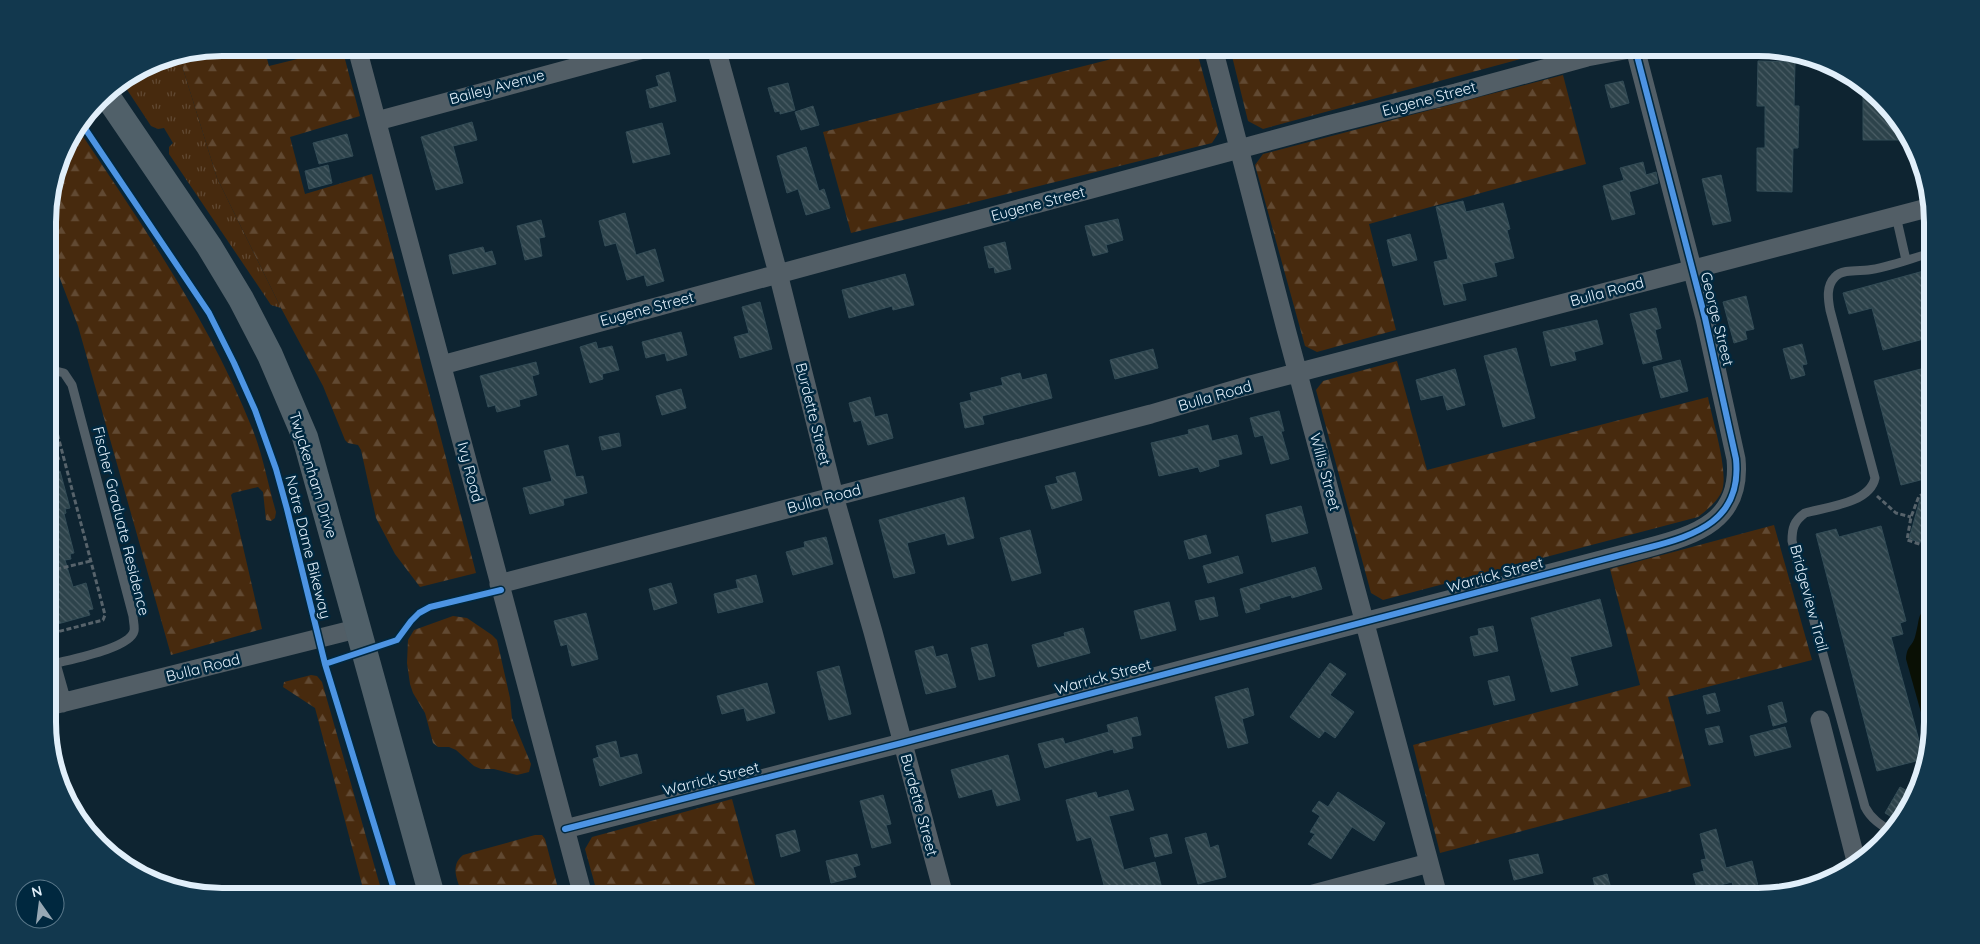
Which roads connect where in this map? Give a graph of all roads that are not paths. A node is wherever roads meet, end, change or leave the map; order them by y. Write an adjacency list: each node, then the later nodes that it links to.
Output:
1 (360, 56): 8 (street, Ivy Road)
2 (617, 56): 8 (street, Bailey Avenue)
3 (718, 56): 15 (street, Burdette Street)
4 (1215, 56): 9 (street, Willis Street)
5 (1596, 56): 9 (street, Eugene Street)
6 (1637, 56): 14 (street, George Street)
7 (110, 101): 23 (street, Twyckenham Drive)
8 (377, 121): 16 (street, Ivy Road)
9 (1240, 150): 15 (street, Eugene Street); 18 (street, Willis Street)
10 (1923, 208): 11 (street, Bulla Road)
11 (1896, 216): 13 (lane); 14 (street, Bulla Road)
12 (1924, 255): 13 (lane)
13 (1906, 260): 28 (lane, Bridgeview Trail)
14 (1692, 270): 18 (street, Bulla Road); 20 (street, George Street)
15 (778, 273): 16 (street, Eugene Street); 19 (street, Burdette Street)
16 (442, 365): 21 (street, Ivy Road)
17 (57, 371): 24 (lane, Fischer Graduate Residence)
18 (1298, 374): 19 (street, Bulla Road); 22 (street, Willis Street)
19 (834, 496): 21 (street, Bulla Road); 27 (street, Burdette Street)
20 (1647, 548): 22 (street, Warrick Street)
21 (500, 584): 29 (street, Ivy Road)
22 (1365, 621): 27 (street, Warrick Street); 31 (street, Willis Street)
23 (356, 629): 25 (street, Bulla Road); 34 (street, Twyckenham Drive)
24 (56, 663)
25 (56, 705)
26 (1820, 720): 30 (street)
27 (902, 743): 29 (street, Warrick Street); 36 (street, Burdette Street)
28 (1885, 827)
29 (565, 829): 35 (street, Ivy Road)
30 (1855, 856)
31 (1429, 863): 32 (street); 33 (street, Willis Street)
32 (1339, 887)
33 (1436, 887)
34 (430, 888)
35 (581, 888)
36 (942, 888)

